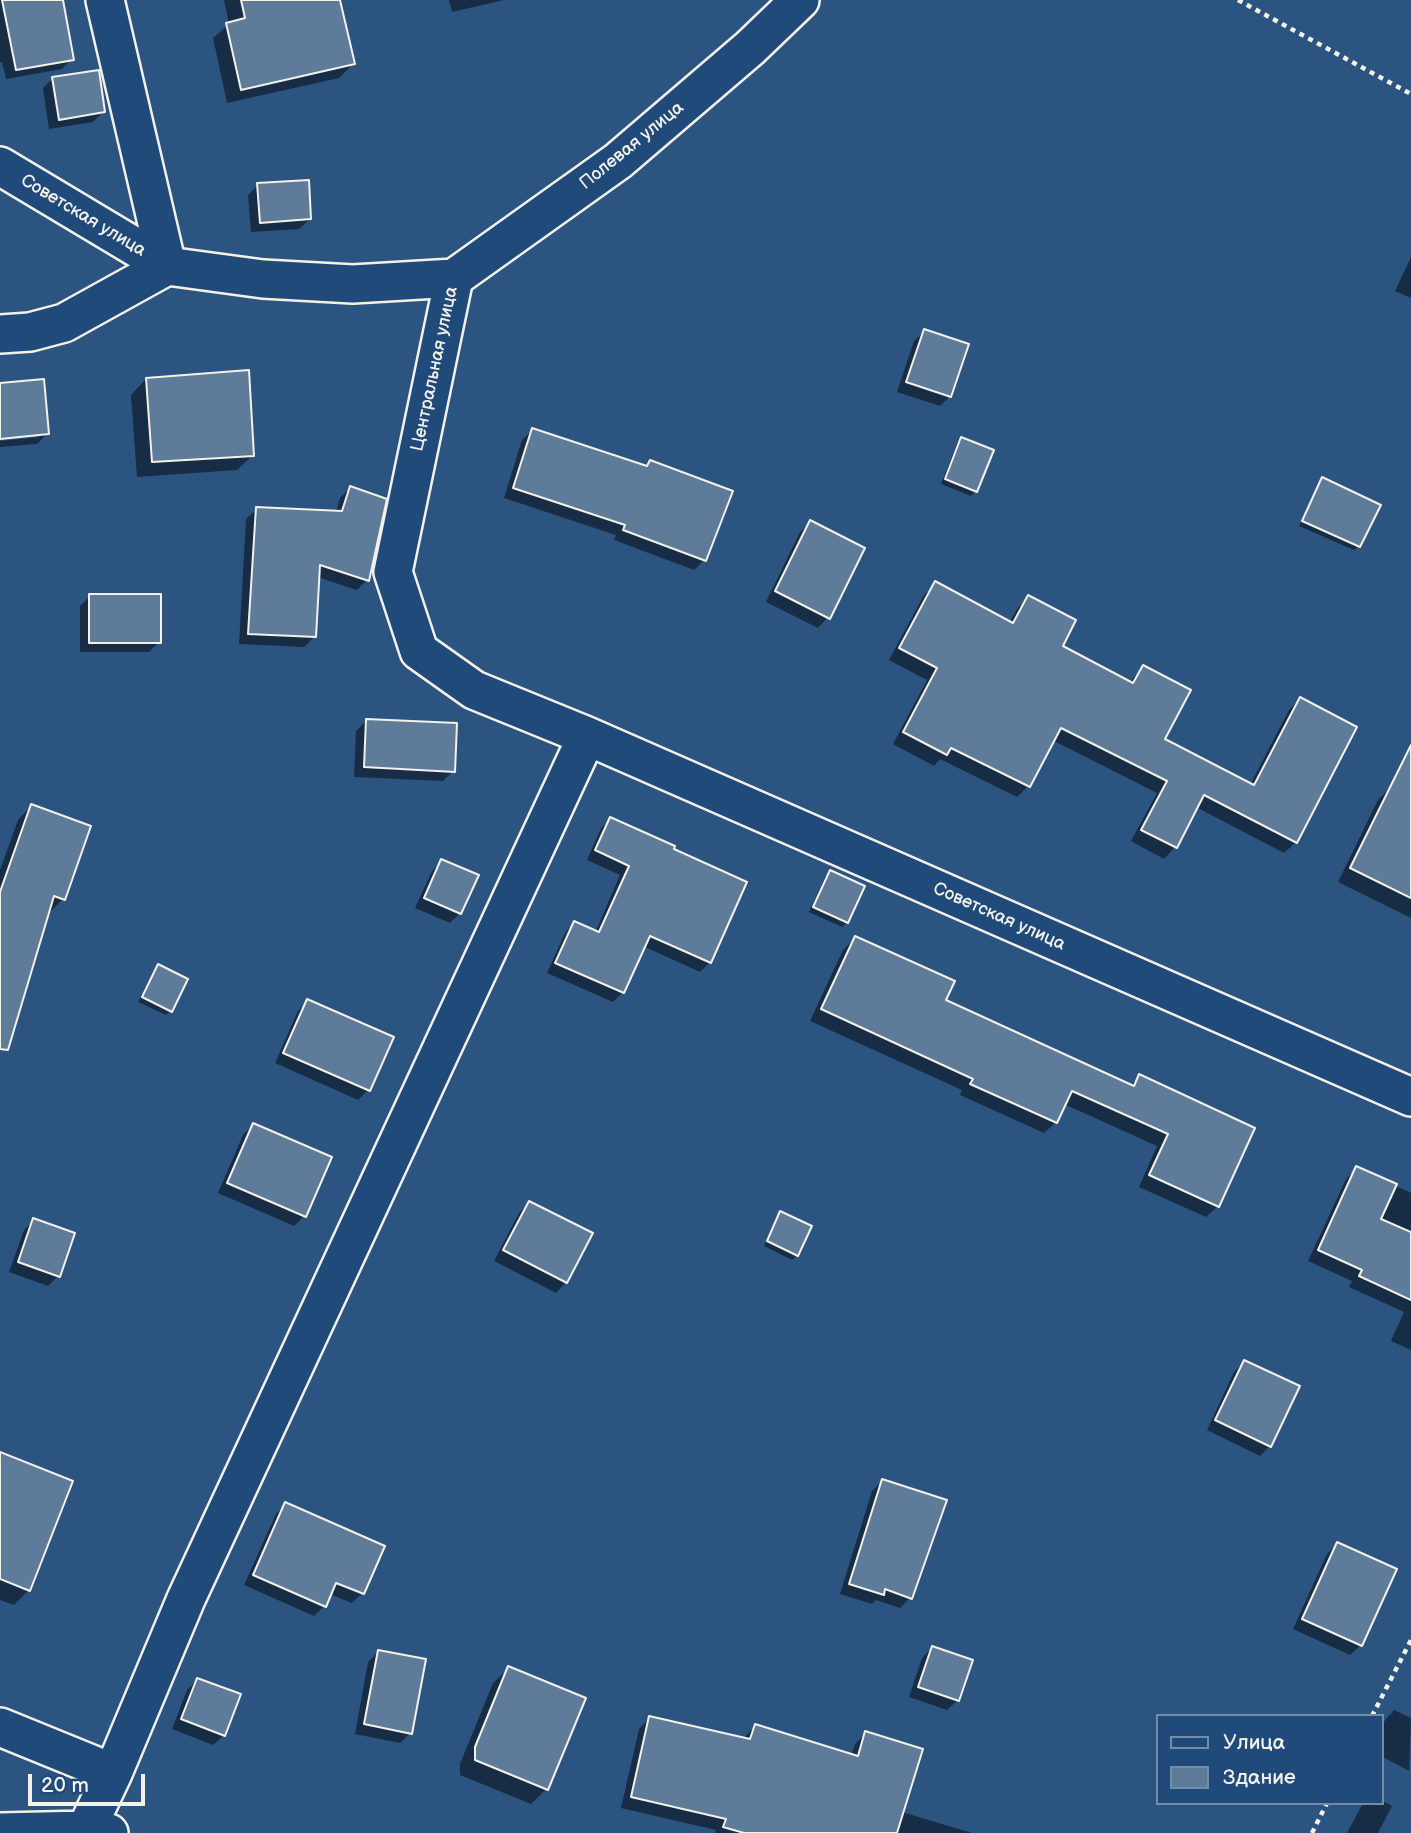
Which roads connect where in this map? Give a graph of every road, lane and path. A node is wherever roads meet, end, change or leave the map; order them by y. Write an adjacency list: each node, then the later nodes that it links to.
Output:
1 (106, 0): 6 (street)
2 (800, 0): 7 (street, Полевая улица)
3 (1238, 0): 4 (path)
4 (1411, 94)
5 (0, 166): 6 (street, Советская улица)
6 (167, 266): 7 (street, Центральная улица); 8 (street)
7 (454, 278): 9 (street, Центральная улица)
8 (0, 334)
9 (587, 736): 10 (street, Советская улица); 14 (street)
10 (1411, 1097)
11 (1411, 1640): 12 (path)
12 (1373, 1714)
13 (0, 1727): 14 (street)
14 (113, 1773): 16 (street)
15 (1326, 1805): 18 (path)
16 (98, 1831): 17 (street)
17 (0, 1832)
18 (1312, 1833)

